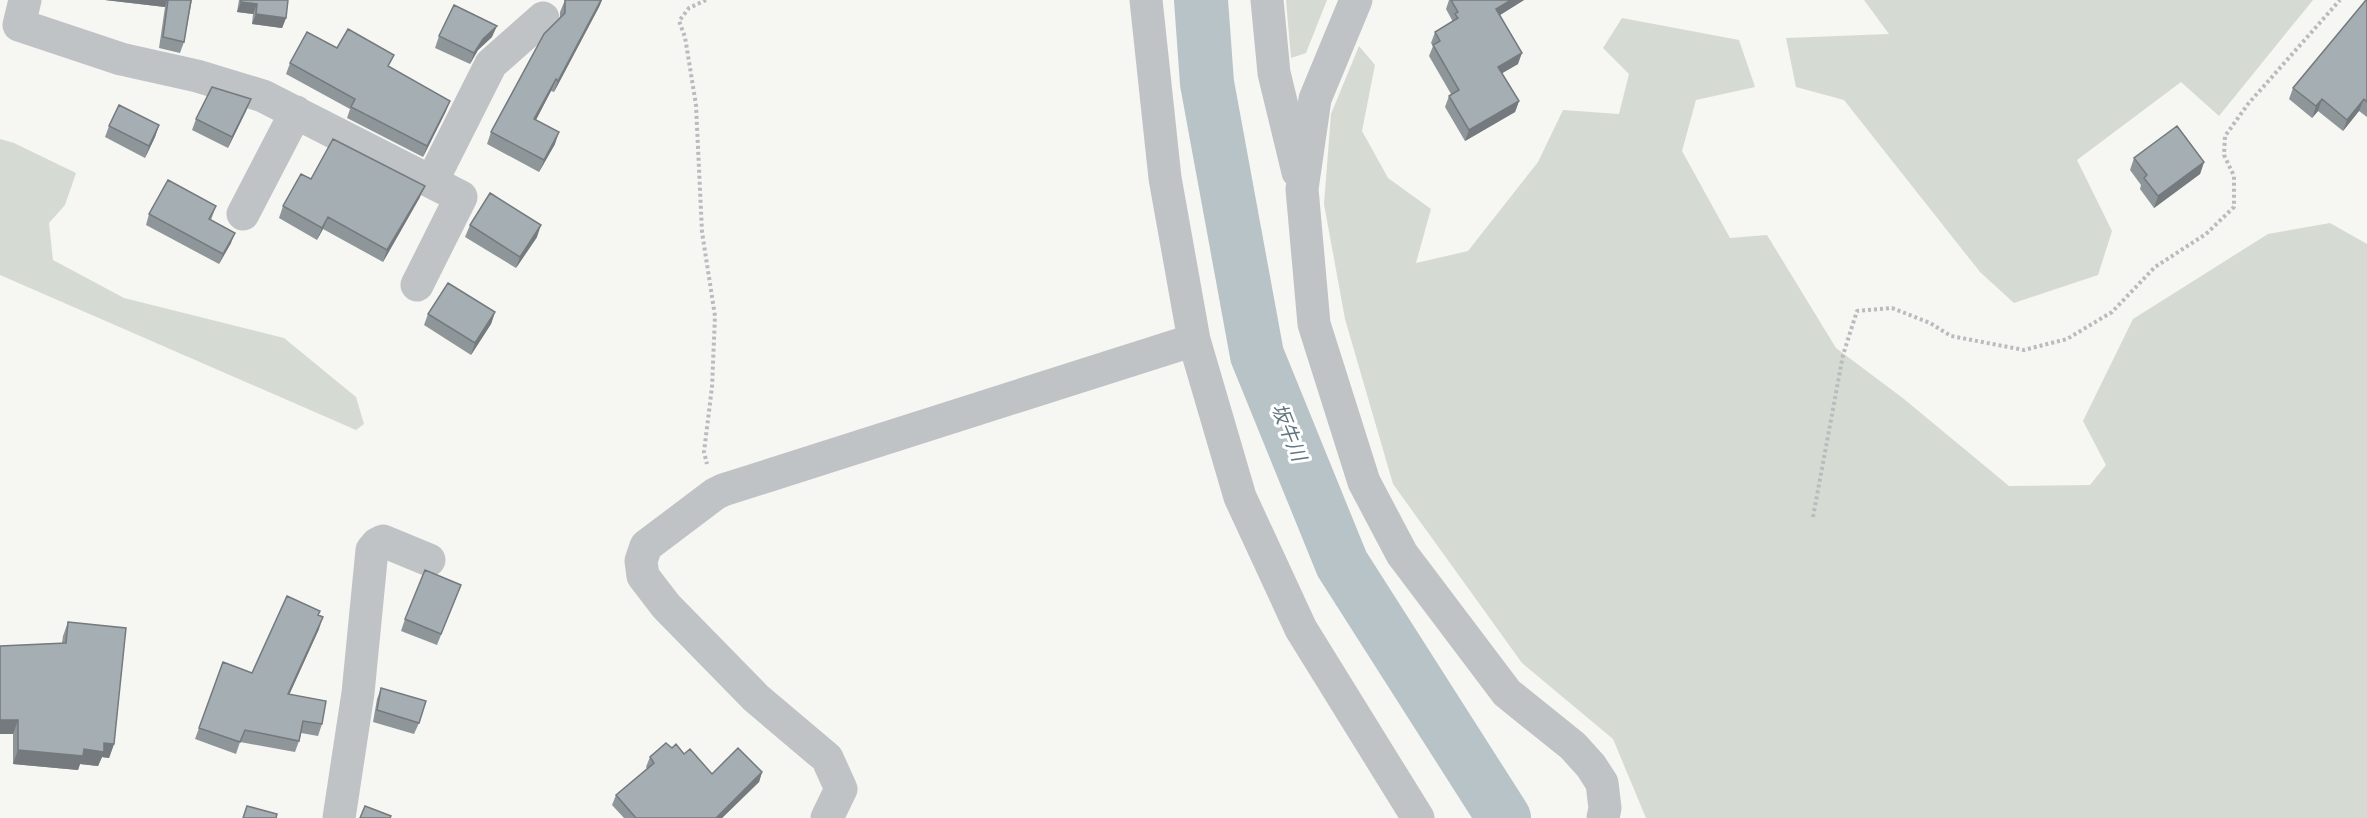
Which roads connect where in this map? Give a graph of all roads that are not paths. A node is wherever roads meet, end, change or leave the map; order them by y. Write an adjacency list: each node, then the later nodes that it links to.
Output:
1 (25, 0): 6 (street)
2 (1146, 0): 11 (street)
3 (1267, 0): 8 (street)
4 (1356, 0): 8 (street)
5 (543, 18): 7 (street)
6 (296, 112): 7 (street); 9 (street)
7 (432, 181): 10 (street)
8 (1302, 189): 16 (street)
9 (243, 214)
10 (417, 285)
11 (1194, 340): 14 (street); 15 (street)
12 (429, 560): 13 (street)
13 (339, 818)
14 (827, 818)
15 (1418, 818)
16 (1603, 818)

